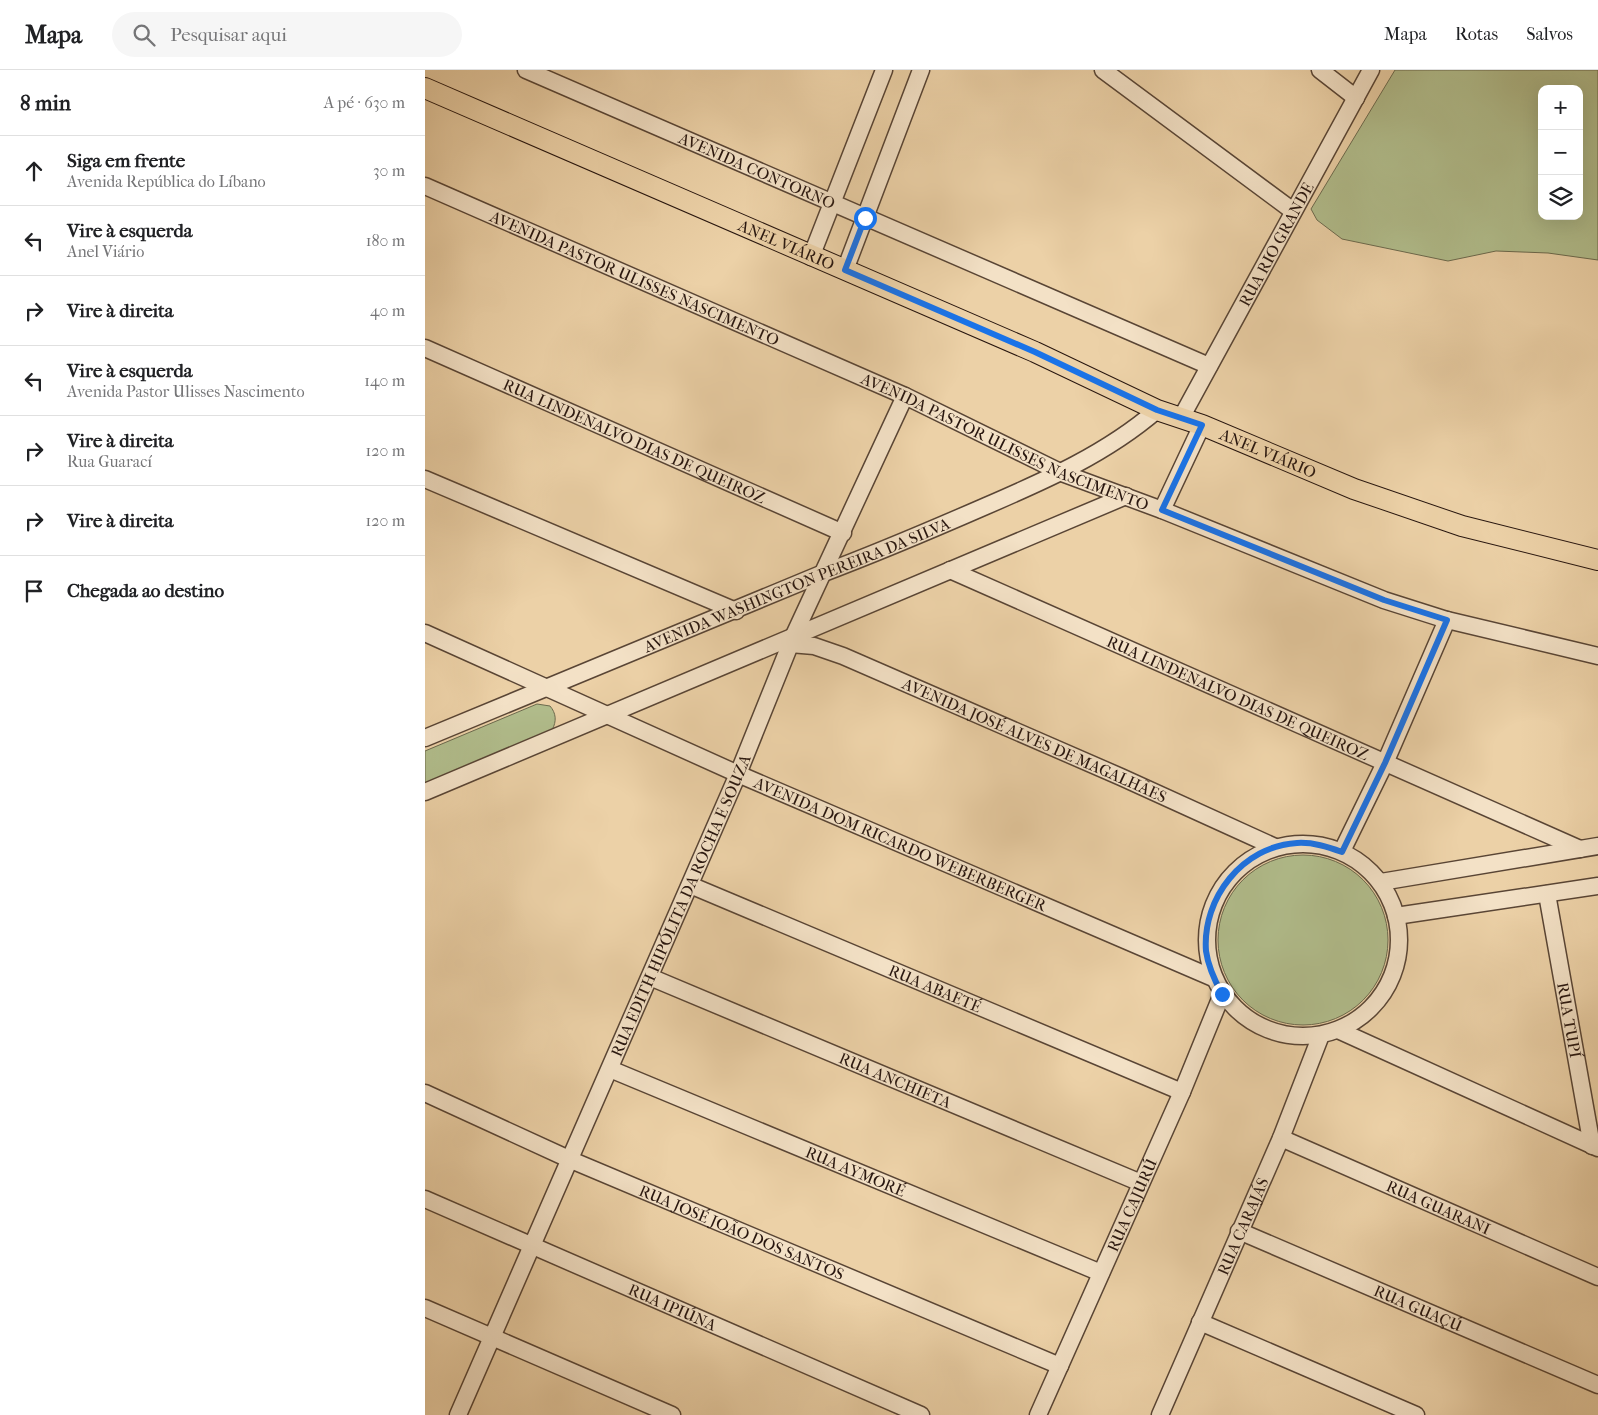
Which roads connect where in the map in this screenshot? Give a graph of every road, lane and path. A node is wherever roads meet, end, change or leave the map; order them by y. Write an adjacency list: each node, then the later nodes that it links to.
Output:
1 (526, 70): 10 (street, AVENIDA CONTORNO)
2 (921, 70): 12 (street)
3 (1103, 70): 11 (street)
4 (1320, 70): 8 (street)
5 (1371, 70): 8 (street, RUA RIO GRANDE)
6 (882, 71): 10 (street)
7 (425, 88): 13 (main road, ANEL VIÁRIO)
8 (1356, 98): 11 (street, RUA RIO GRANDE)
9 (425, 186): 17 (street, AVENIDA PASTOR ULISSES NASCIMENTO)
10 (831, 204): 12 (street, AVENIDA CONTORNO); 13 (street)
11 (1293, 211): 16 (street, RUA RIO GRANDE)
12 (865, 218): 14 (street); 16 (street, AVENIDA CONTORNO)
13 (811, 257): 14 (main road, ANEL VIÁRIO)
14 (845, 270): 18 (main road, ANEL VIÁRIO)
15 (425, 348): 25 (street, RUA LINDENALVO DIAS DE QUEIROZ)
16 (1209, 366): 19 (street, RUA RIO GRANDE)
17 (905, 396): 21 (street, AVENIDA PASTOR ULISSES NASCIMENTO); 25 (street, RUA EDITH HIPÓLITA DA ROCHA E SOUZA)
18 (1157, 410): 19 (main road, ANEL VIÁRIO); 21 (street, AVENIDA WASHINGTON PEREIRA DA SILVA)
19 (1181, 418): 20 (main road, ANEL VIÁRIO)
20 (1202, 425): 24 (street); 26 (main road, ANEL VIÁRIO)
21 (1062, 473): 23 (street, AVENIDA PASTOR ULISSES NASCIMENTO); 28 (street, AVENIDA WASHINGTON PEREIRA DA SILVA)
22 (425, 480): 29 (street)
23 (1126, 496): 24 (street, AVENIDA PASTOR ULISSES NASCIMENTO); 27 (street)
24 (1162, 510): 30 (street, AVENIDA PASTOR ULISSES NASCIMENTO)
25 (843, 533): 28 (street, RUA EDITH HIPÓLITA DA ROCHA E SOUZA)
26 (1598, 560)
27 (950, 570): 32 (street); 37 (street, RUA LINDENALVO DIAS DE QUEIROZ)
28 (821, 574): 29 (street, AVENIDA WASHINGTON PEREIRA DA SILVA); 32 (street, RUA EDITH HIPÓLITA DA ROCHA E SOUZA)
29 (736, 610): 34 (street, AVENIDA WASHINGTON PEREIRA DA SILVA)
30 (1447, 620): 33 (street, AVENIDA PASTOR ULISSES NASCIMENTO); 37 (street)
31 (425, 633): 34 (street, AVENIDA DOM RICARDO WEBERBERGER)
32 (792, 639): 35 (street); 38 (street, RUA EDITH HIPÓLITA DA ROCHA E SOUZA); 41 (street, AVENIDA JOSÉ ALVES DE MAGALHÃES)
33 (1598, 656)
34 (549, 688): 35 (street, AVENIDA DOM RICARDO WEBERBERGER); 36 (street, AVENIDA WASHINGTON PEREIRA DA SILVA)
35 (608, 716): 38 (street, AVENIDA DOM RICARDO WEBERBERGER); 39 (street)
36 (425, 738)
37 (1385, 763): 42 (street, RUA LINDENALVO DIAS DE QUEIROZ); 43 (street)
38 (738, 774): 45 (street, RUA EDITH HIPÓLITA DA ROCHA E SOUZA); 50 (street, AVENIDA DOM RICARDO WEBERBERGER)
39 (425, 792)
40 (1598, 846): 42 (street)
41 (1275, 848): 43 (street); 50 (street)
42 (1580, 848): 44 (street)
43 (1342, 852): 44 (street)
44 (1381, 882): 48 (street)
45 (690, 885): 49 (street, RUA EDITH HIPÓLITA DA ROCHA E SOUZA); 55 (street, RUA ABAETÉ)
46 (1598, 886): 47 (street)
47 (1547, 894): 48 (street); 58 (street, RUA TUPÍ)
48 (1397, 916): 52 (street)
49 (651, 977): 54 (street, RUA EDITH HIPÓLITA DA ROCHA E SOUZA); 60 (street, RUA ANCHIETA)
50 (1213, 978): 51 (street)
51 (1222, 994): 53 (street); 55 (street, RUA CAJURÚ)
52 (1338, 1030): 53 (street); 58 (street)
53 (1321, 1036): 57 (street, RUA CARAJÁS)
54 (610, 1069): 59 (street, RUA EDITH HIPÓLITA DA ROCHA E SOUZA); 64 (street, RUA AYMORÉ)
55 (1182, 1092): 60 (street, RUA CAJURÚ)
56 (425, 1093): 59 (street, RUA JOSÉ JOÃO DOS SANTOS)
57 (1281, 1138): 62 (street, RUA CARAJÁS); 65 (street, RUA GUARANI)
58 (1595, 1147)
59 (571, 1160): 63 (street, RUA EDITH HIPÓLITA DA ROCHA E SOUZA); 69 (street, RUA JOSÉ JOÃO DOS SANTOS)
60 (1141, 1183): 64 (street, RUA CAJURÚ)
61 (425, 1198): 63 (street, RUA IPIÚNA)
62 (1239, 1230): 67 (street, RUA CARAJÁS); 70 (street, RUA GUAÇÚ)
63 (534, 1245): 68 (street, RUA EDITH HIPÓLITA DA ROCHA E SOUZA); 74 (street, RUA IPIÚNA)
64 (1101, 1273): 69 (street, RUA CAJURÚ)
65 (1598, 1277)
66 (425, 1308): 68 (street)
67 (1200, 1322): 71 (street, RUA CARAJÁS); 76 (street)
68 (492, 1337): 72 (street, RUA EDITH HIPÓLITA DA ROCHA E SOUZA); 73 (street)
69 (1060, 1366): 75 (street, RUA CAJURÚ)
70 (1598, 1385)
71 (1165, 1413)
72 (458, 1415)
73 (671, 1415)
74 (921, 1415)
75 (1039, 1415)
76 (1416, 1415)

